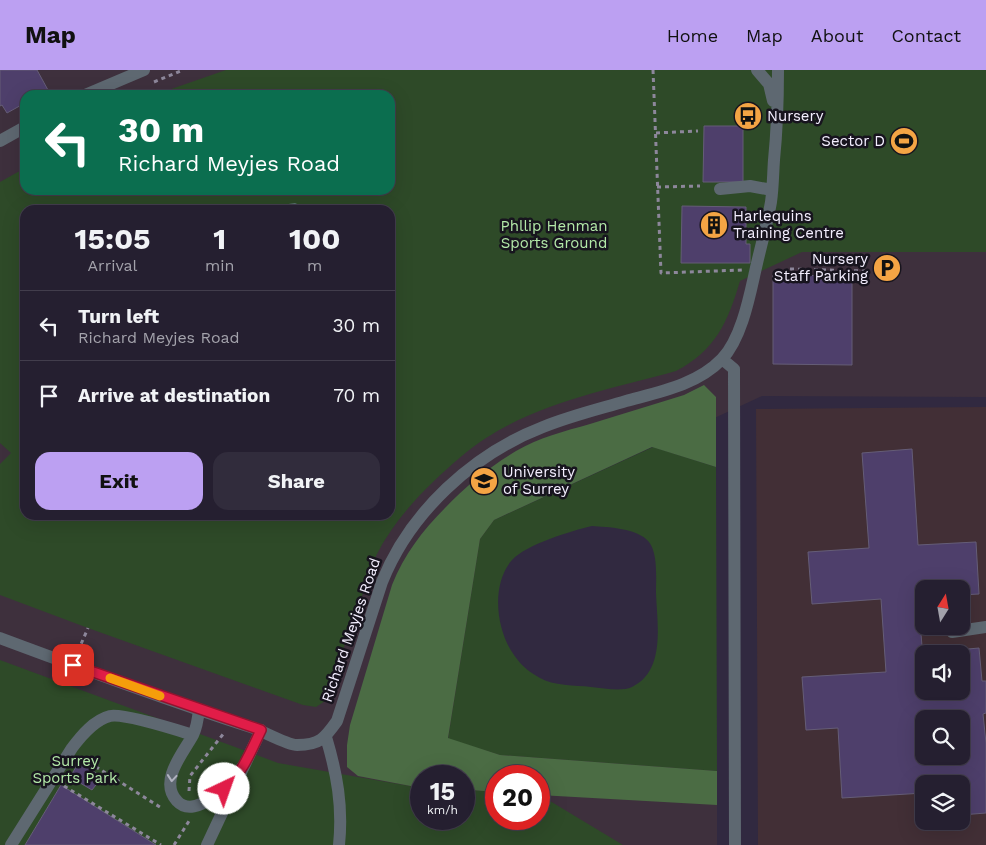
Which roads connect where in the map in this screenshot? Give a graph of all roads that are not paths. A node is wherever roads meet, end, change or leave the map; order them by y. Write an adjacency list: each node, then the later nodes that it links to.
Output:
1 (144, 70): 4 (street)
2 (757, 70): 5 (street, Richard Meyjes Road)
3 (778, 70): 5 (street, Richard Meyjes Road)
4 (97, 90)
5 (777, 120): 9 (street, Richard Meyjes Road)
6 (20, 130): 7 (street)
7 (0, 141)
8 (720, 189): 9 (street)
9 (772, 190): 10 (street, Richard Meyjes Road)
10 (722, 359): 17 (street, Richard Meyjes Road); 22 (street)
11 (986, 626): 12 (street)
12 (970, 629)
13 (0, 638): 14 (street)
14 (199, 709): 15 (street); 16 (street)
15 (261, 730): 17 (street); 18 (street)
16 (193, 735): 18 (street, one-way to 18); 19 (street)
17 (326, 737): 21 (street)
18 (244, 766): 20 (street)
19 (11, 845)
20 (207, 845)
21 (339, 845)
22 (735, 845)

